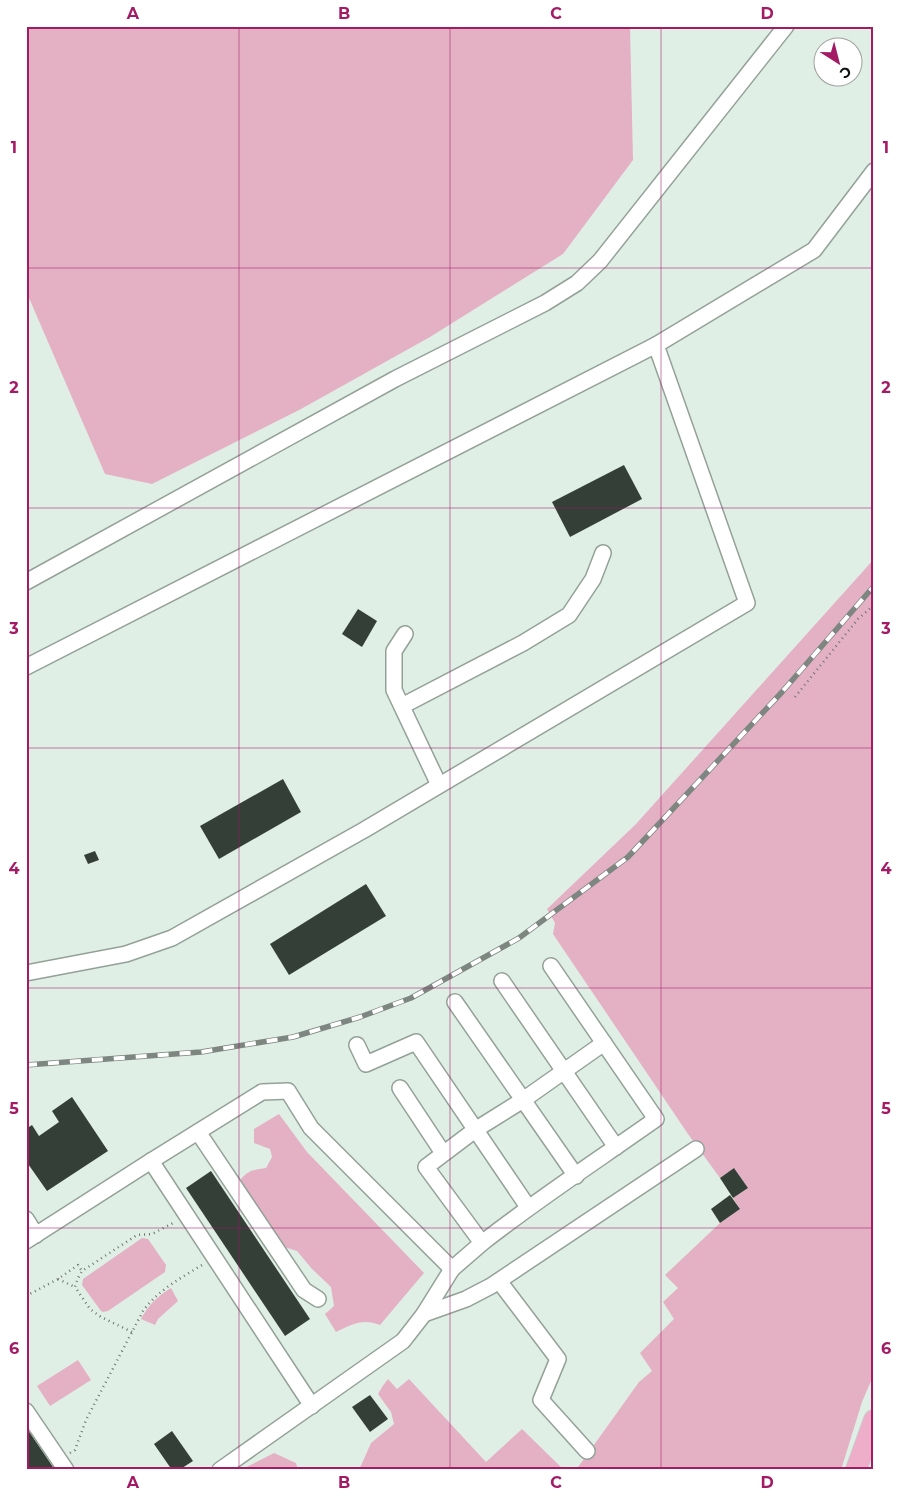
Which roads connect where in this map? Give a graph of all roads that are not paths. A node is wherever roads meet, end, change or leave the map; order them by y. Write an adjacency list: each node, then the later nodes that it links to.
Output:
1 (786, 26): 5 (street)
2 (874, 171): 3 (street)
3 (656, 345): 7 (street); 9 (street)
4 (603, 553): 8 (street)
5 (26, 582)
6 (405, 634): 8 (street)
7 (26, 667)
8 (402, 706): 9 (street)
9 (440, 785): 11 (street)
10 (551, 966): 14 (street)
11 (27, 969)
12 (502, 981): 16 (street)
13 (455, 1002): 18 (street)
14 (604, 1043): 16 (street); 21 (street)
15 (357, 1045): 19 (street)
16 (564, 1071): 18 (street); 21 (street)
17 (400, 1088): 23 (street)
18 (523, 1100): 19 (street); 25 (street)
19 (475, 1130): 23 (street); 26 (street)
20 (198, 1132): 24 (street); 30 (street); 32 (street)
21 (616, 1147): 25 (street)
22 (696, 1149): 31 (street)
23 (443, 1153): 29 (street)
24 (151, 1161): 28 (street); 34 (street)
25 (576, 1176): 26 (street)
26 (528, 1207): 29 (street)
27 (26, 1219): 28 (street)
28 (31, 1238)
29 (482, 1242): 30 (street)
30 (452, 1269): 33 (street)
31 (499, 1281): 33 (street); 37 (street)
32 (318, 1299)
33 (424, 1314): 34 (street)
34 (312, 1406): 39 (street)
35 (26, 1411): 38 (street)
36 (874, 1420): 40 (main road)
37 (587, 1451)
38 (62, 1465)
39 (220, 1470)
40 (856, 1470)

